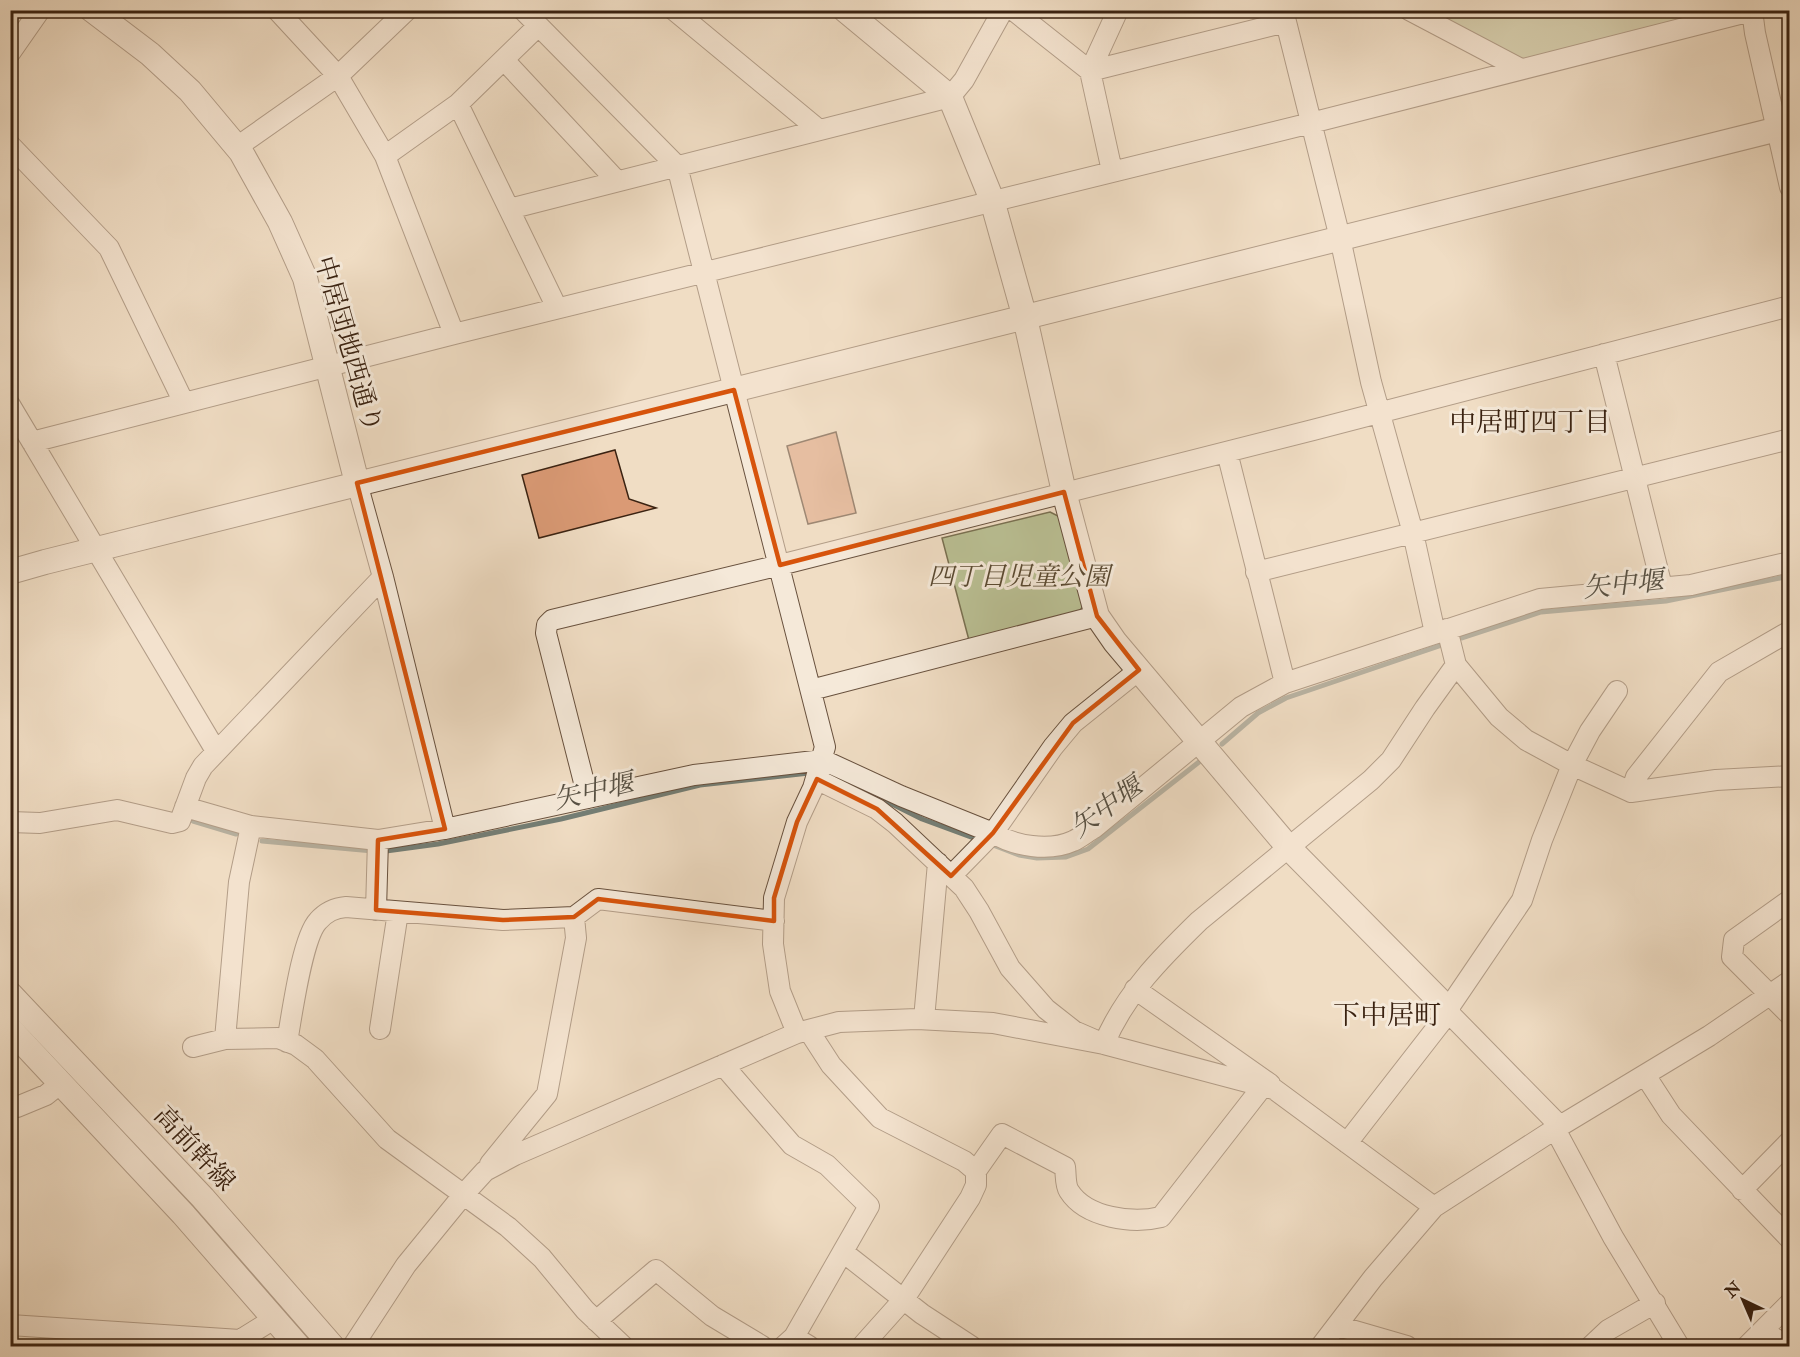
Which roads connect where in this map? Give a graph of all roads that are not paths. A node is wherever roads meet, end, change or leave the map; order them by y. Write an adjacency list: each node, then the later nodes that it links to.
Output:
1 (39, 10): 15 (street)
2 (92, 10): 26 (street, 中居団地西通り)
3 (277, 10): 19 (street)
4 (407, 10): 19 (street)
5 (523, 10): 14 (street)
6 (674, 10): 24 (street)
7 (845, 10): 20 (street)
8 (1003, 10): 20 (street)
9 (1013, 10): 18 (street)
10 (1118, 10): 18 (street)
11 (1409, 10): 17 (street)
12 (1753, 11): 17 (street); 23 (street)
13 (1284, 16): 18 (street); 22 (street)
14 (538, 27): 16 (street); 28 (street)
15 (10, 53)
16 (504, 60): 21 (street); 30 (street)
17 (1521, 69): 22 (street)
18 (1090, 70): 29 (street)
19 (338, 76): 26 (street); 27 (street)
20 (950, 97): 24 (street); 32 (street)
21 (458, 104): 27 (street); 33 (street)
22 (1311, 123): 29 (street); 34 (street)
23 (1783, 128): 31 (street); 34 (street)
24 (819, 130): 28 (street)
25 (10, 145): 43 (street)
26 (237, 147): 41 (street, 中居団地西通り)
27 (385, 156): 39 (street)
28 (677, 166): 30 (street); 35 (street)
29 (1112, 171): 32 (street)
30 (616, 180): 33 (street)
31 (1790, 187)
32 (992, 200): 35 (street); 38 (street)
33 (508, 209): 37 (street)
34 (1340, 237): 38 (street); 45 (street)
35 (704, 272): 37 (street); 42 (street)
36 (1790, 306): 40 (street)
37 (557, 308): 39 (street)
38 (1025, 318): 42 (street); 51 (street)
39 (454, 334): 41 (street)
40 (1604, 354): 45 (street); 49 (street)
41 (328, 366): 43 (street); 50 (street, 中居団地西通り)
42 (734, 390): 50 (street); 55 (street)
43 (184, 403): 47 (street)
44 (10, 405): 47 (street)
45 (1379, 414): 48 (street); 52 (street)
46 (1790, 439): 49 (street)
47 (32, 442): 53 (street)
48 (1227, 452): 51 (street); 57 (street)
49 (1636, 477): 52 (street); 59 (street)
50 (357, 483): 53 (street); 58 (street)
51 (1064, 492): 55 (street); 60 (street)
52 (1413, 533): 57 (street); 61 (street)
53 (96, 549): 56 (street); 69 (street)
54 (1790, 562): 59 (street)
55 (780, 565): 66 (street); 75 (street)
56 (10, 572)
57 (1256, 572): 65 (street)
58 (383, 577): 69 (street); 79 (street)
59 (1662, 587): 61 (street)
60 (1097, 616): 64 (street); 66 (street)
61 (1441, 631): 63 (street); 65 (street)
62 (1790, 631): 74 (street)
63 (1456, 665): 71 (street); 82 (street)
64 (1139, 670): 68 (street); 80 (street)
65 (1285, 683): 68 (street)
66 (811, 690): 70 (street)
67 (1617, 691): 71 (street)
68 (1200, 741): 80 (street); 82 (street)
69 (216, 752): 76 (street)
70 (823, 760): 73 (street); 75 (street); 80 (street)
71 (1572, 765): 74 (street); 93 (street)
72 (1790, 776): 74 (street)
73 (816, 779): 83 (street); 88 (street)
74 (1631, 792)
75 (588, 798): 79 (street)
76 (185, 807): 77 (street); 78 (street)
77 (10, 822)
78 (251, 826): 81 (street); 99 (street)
79 (445, 828): 81 (street)
80 (993, 833): 83 (street)
81 (378, 840): 85 (street)
82 (1288, 848): 90 (street); 93 (street)
83 (945, 870): 95 (street); 101 (street)
84 (1790, 900): 92 (street)
85 (376, 910): 86 (street); 100 (street)
86 (398, 912): 87 (street); 97 (street)
87 (574, 917): 88 (street); 111 (street)
88 (774, 921): 98 (street)
89 (1790, 981): 92 (street)
90 (1135, 989): 101 (street); 106 (street)
91 (10, 994): 128 (street, 高前幹線)
92 (1770, 995): 94 (street); 104 (street)
93 (1448, 1010): 108 (street); 110 (street)
94 (1790, 1015)
95 (924, 1019): 98 (street); 101 (street)
96 (10, 1029): 105 (street, 高前幹線)
97 (380, 1029)
98 (803, 1032): 103 (street); 112 (street)
99 (225, 1039): 100 (street); 102 (street)
100 (287, 1042): 114 (street)
101 (1104, 1044): 106 (street)
102 (193, 1047)
103 (723, 1065): 111 (street); 117 (street)
104 (1644, 1075): 108 (street); 113 (street)
105 (61, 1083): 107 (street); 121 (street, 高前幹線)
106 (1269, 1088): 110 (street); 112 (street)
107 (13, 1103)
108 (1558, 1127): 115 (street); 119 (street)
109 (1790, 1141): 113 (street)
110 (1347, 1143): 115 (street)
111 (485, 1171): 114 (street)
112 (976, 1171): 118 (street)
113 (1742, 1190): 116 (street)
114 (464, 1194): 122 (street); 129 (street)
115 (1434, 1207): 124 (street)
116 (1790, 1239)
117 (843, 1252): 118 (street); 126 (street)
118 (904, 1299): 132 (street); 133 (street)
119 (1654, 1303): 136 (street); 137 (street)
120 (1790, 1303): 125 (street)
121 (273, 1319): 123 (street); 127 (street, 高前幹線)
122 (596, 1321): 130 (street); 131 (street)
123 (10, 1324)
124 (1338, 1326): 134 (street); 135 (street)
125 (1762, 1331): 138 (street); 139 (street)
126 (796, 1344)
127 (298, 1347)
128 (332, 1347)
129 (353, 1347)
130 (623, 1347)
131 (762, 1347)
132 (862, 1347)
133 (971, 1347)
134 (1321, 1347)
135 (1407, 1347)
136 (1591, 1347)
137 (1679, 1347)
138 (1747, 1347)
139 (1788, 1347)

